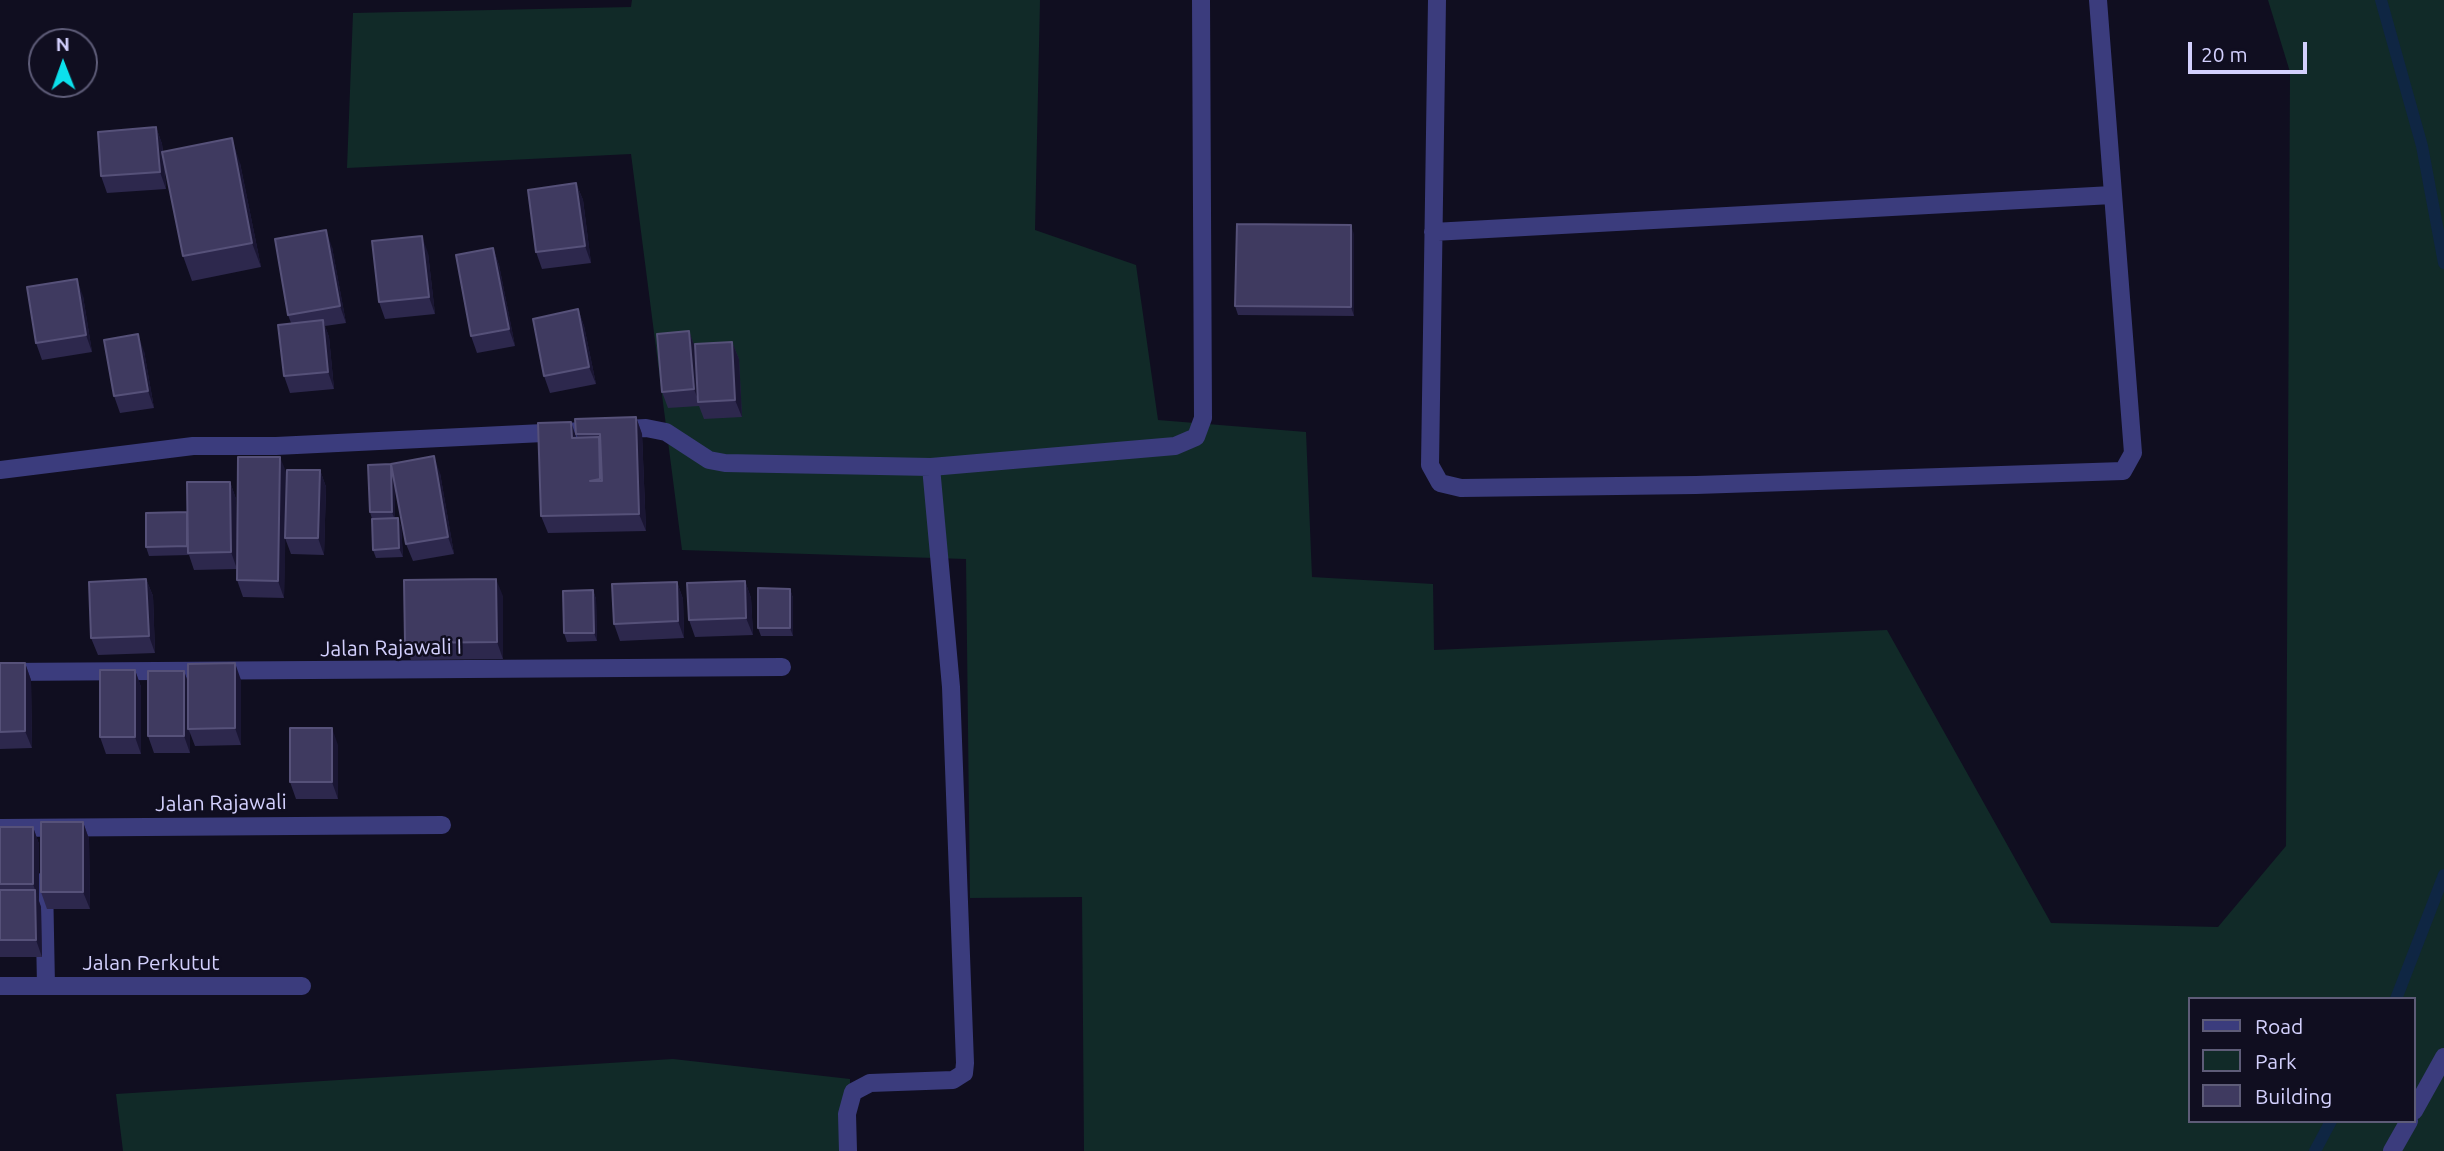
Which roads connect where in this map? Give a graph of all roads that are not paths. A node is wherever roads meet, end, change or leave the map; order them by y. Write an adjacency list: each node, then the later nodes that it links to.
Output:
1 (1201, 0): 6 (street)
2 (1437, 0): 5 (street)
3 (2098, 0): 4 (street)
4 (2112, 195): 5 (street); 5 (street)
5 (1433, 232)
6 (931, 467): 7 (street); 19 (street)
7 (0, 470)
8 (782, 667): 9 (street, Jalan Rajawali I)
9 (0, 672)
10 (442, 825): 11 (street, Jalan Rajawali)
11 (0, 828)
12 (44, 867): 14 (street)
13 (0, 986): 14 (street, Jalan Perkutut)
14 (46, 986): 15 (street, Jalan Perkutut)
15 (302, 986)
16 (2444, 1057): 17 (street)
17 (2416, 1107)
18 (2408, 1123): 20 (street)
19 (848, 1151)
20 (2392, 1151)

